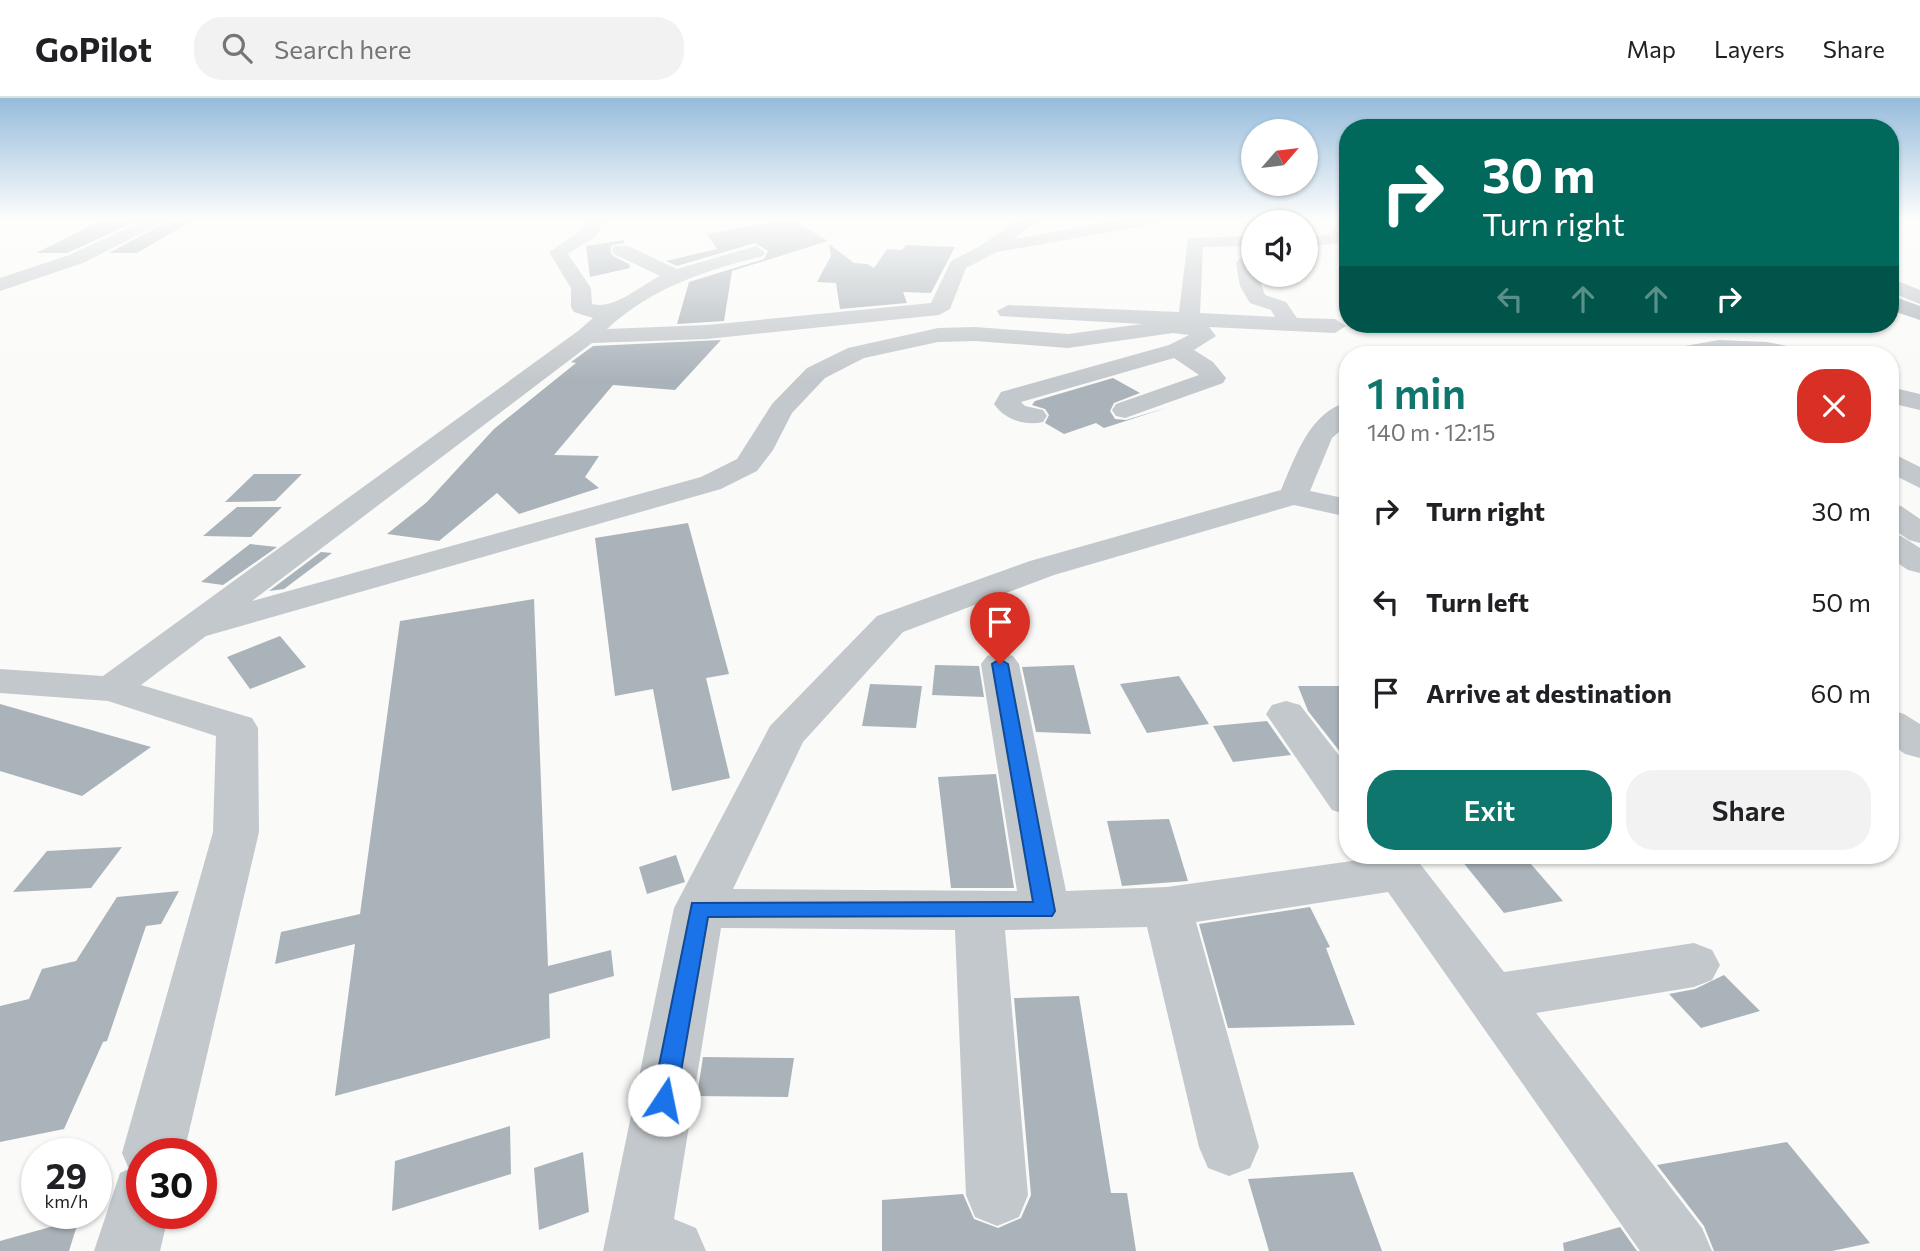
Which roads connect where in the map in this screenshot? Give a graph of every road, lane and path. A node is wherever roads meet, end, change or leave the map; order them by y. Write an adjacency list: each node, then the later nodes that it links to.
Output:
1 (36, 273): 8 (street)
2 (571, 273): 13 (street)
3 (669, 273): 7 (street)
4 (687, 273): 7 (street)
5 (955, 273): 12 (street)
6 (1192, 273): 14 (street)
7 (678, 276): 13 (street)
8 (0, 285)
9 (1251, 287): 15 (street)
10 (1899, 288): 11 (street)
11 (1920, 298)
12 (939, 309): 14 (street); 17 (street)
13 (612, 311): 17 (street)
14 (1189, 317): 15 (street)
15 (1290, 324): 16 (street)
16 (1335, 326)
17 (586, 336): 34 (street)
18 (1704, 346): 19 (street)
19 (1766, 346)
20 (1177, 350): 23 (street); 24 (street); 34 (street)
21 (1899, 397): 22 (street)
22 (1920, 401)
23 (1125, 410)
24 (1034, 416)
25 (1339, 418): 28 (street)
26 (1899, 467): 27 (street)
27 (1920, 480)
28 (1293, 496): 29 (street); 44 (street)
29 (1339, 506)
30 (1899, 519): 31 (street)
31 (1920, 533)
32 (1899, 549): 33 (street)
33 (1920, 563)
34 (191, 629): 37 (street)
35 (1000, 664): 46 (street)
36 (0, 681): 37 (street)
37 (111, 688): 49 (street)
38 (1286, 714): 41 (street)
39 (1899, 729): 40 (street)
40 (1920, 744)
41 (1339, 787)
42 (1394, 864): 43 (street); 48 (street)
43 (1167, 907): 46 (street); 50 (street)
44 (699, 908): 45 (street); 53 (street)
45 (979, 911): 46 (street); 51 (street)
46 (1045, 911)
47 (1694, 965): 48 (street)
48 (1493, 997): 55 (street)
49 (157, 1138)
50 (1229, 1147)
51 (997, 1195)
52 (133, 1229): 54 (street)
53 (649, 1246)
54 (127, 1251)
55 (1679, 1251)

